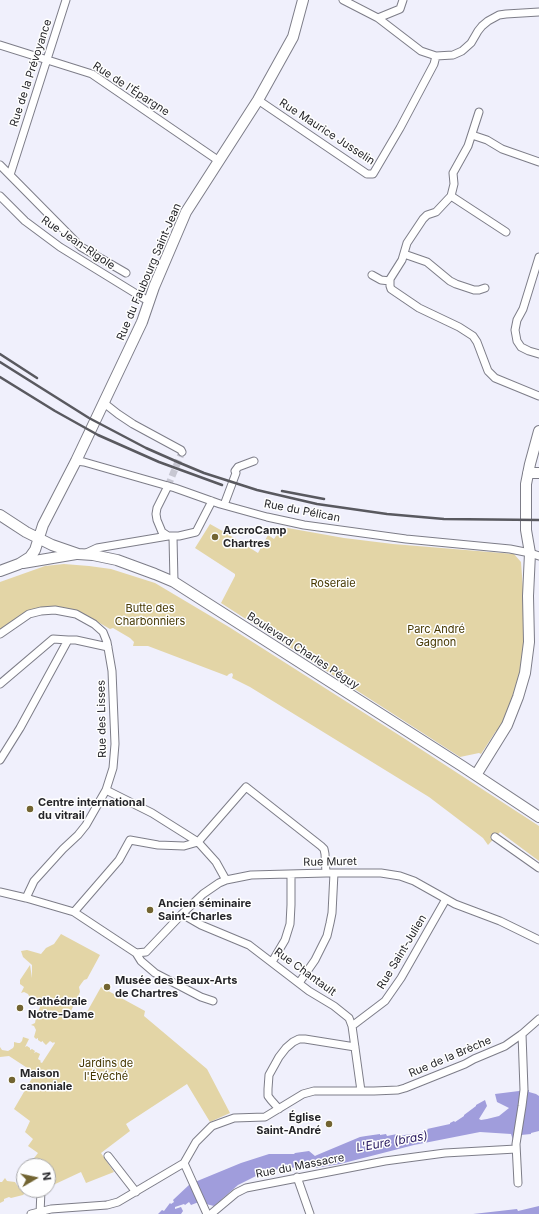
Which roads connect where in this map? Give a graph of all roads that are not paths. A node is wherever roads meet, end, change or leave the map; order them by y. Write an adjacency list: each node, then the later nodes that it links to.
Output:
1 (66, 0): 9 (street, Rue de la Prévoyance)
2 (303, 0): 10 (main road, Rue du Faubourg Saint-Jean)
3 (343, 0): 6 (street)
4 (403, 0): 6 (street)
5 (539, 12): 8 (street)
6 (378, 18): 8 (street)
7 (0, 45): 9 (street, Rue de l'Épargne)
8 (436, 56): 10 (street, Rue Maurice Jusselin)
9 (46, 60): 13 (street, Rue de l'Épargne); 16 (street, Rue de la Prévoyance)
10 (258, 100): 13 (main road, Rue du Faubourg Saint-Jean)
11 (479, 112): 12 (street)
12 (472, 135): 14 (street); 18 (street)
13 (219, 162): 26 (main road, Rue du Faubourg Saint-Jean)
14 (539, 162)
15 (0, 165): 16 (street)
16 (10, 175): 22 (street)
17 (0, 196): 26 (street, Rue Jean-Rigole)
18 (451, 196): 19 (street); 20 (street)
19 (506, 232)
20 (404, 254): 24 (street); 25 (street)
21 (539, 257): 27 (street)
22 (126, 274)
23 (372, 275): 24 (street)
24 (390, 282): 28 (street)
25 (485, 288)
26 (150, 301): 29 (main road, Rue du Faubourg Saint-Jean)
27 (539, 354)
28 (539, 396)
29 (104, 403): 31 (street); 32 (main road, Rue du Faubourg Saint-Jean)
30 (539, 431): 34 (main road)
31 (182, 452)
32 (76, 461): 36 (street, Rue du Pélican); 41 (main road, Rue du Faubourg Saint-Jean)
33 (254, 461): 38 (street)
34 (528, 473): 35 (main road); 43 (main road)
35 (539, 473)
36 (168, 486): 37 (street, Rue du Pélican); 40 (street)
37 (212, 501): 38 (street, Rue du Pélican); 40 (street)
38 (224, 505): 43 (street, Rue du Pélican)
39 (0, 515): 41 (main road, Boulevard Charles Péguy)
40 (170, 536): 42 (street); 46 (street)
41 (39, 539): 42 (main road, Boulevard Charles Péguy); 44 (main road, Rue du Faubourg Saint-Jean)
42 (81, 554): 44 (main road); 46 (main road, Boulevard Charles Péguy)
43 (534, 554): 52 (main road)
44 (19, 564): 45 (main road)
45 (0, 571)
46 (174, 582): 52 (main road, Boulevard Charles Péguy)
47 (0, 634): 49 (street, Rue des Lisses)
48 (68, 640): 49 (street); 50 (street); 51 (street)
49 (108, 647): 53 (street, Rue des Lisses)
50 (0, 684)
51 (0, 760)
52 (476, 775): 54 (main road, Boulevard Charles Péguy)
53 (106, 790): 56 (street); 63 (street, Rue des Lisses)
54 (539, 816)
55 (495, 838): 57 (street)
56 (198, 842): 58 (street); 61 (street); 65 (street)
57 (539, 868)
58 (326, 873): 59 (street, Rue Muret); 60 (street, Rue Muret)
59 (334, 873): 64 (street, Rue Muret); 70 (street)
60 (291, 874): 61 (street, Rue Muret); 69 (street)
61 (226, 880): 66 (street, Rue Muret)
62 (0, 892): 63 (street)
63 (26, 898): 65 (street)
64 (446, 899): 67 (street, Rue Muret); 73 (street, Rue Saint-Julien)
65 (74, 912): 68 (street)
66 (182, 914): 68 (street, Rue Muret); 69 (street, Rue Chantault)
67 (539, 940)
68 (136, 953): 71 (street)
69 (272, 962): 70 (street, Rue Chantault)
70 (299, 983): 73 (street, Rue Chantault)
71 (213, 1001)
72 (539, 1019): 74 (street, Rue de la Brèche)
73 (352, 1026): 75 (street)
74 (522, 1034): 76 (street, Rue de la Brèche); 78 (street)
75 (355, 1047): 76 (street); 77 (street)
76 (361, 1091): 77 (street, Rue de la Brèche)
77 (280, 1109): 80 (street, Rue de la Brèche)
78 (516, 1147): 81 (street, Rue du Massacre); 82 (street)
79 (108, 1156): 83 (street)
80 (184, 1163): 83 (street); 87 (street)
81 (296, 1177): 88 (street, Rue du Massacre); 89 (street)
82 (518, 1183)
83 (136, 1192): 85 (street)
84 (41, 1198): 85 (street)
85 (40, 1213): 86 (street)
86 (31, 1214)
87 (207, 1214)
88 (211, 1214)
89 (310, 1214)

